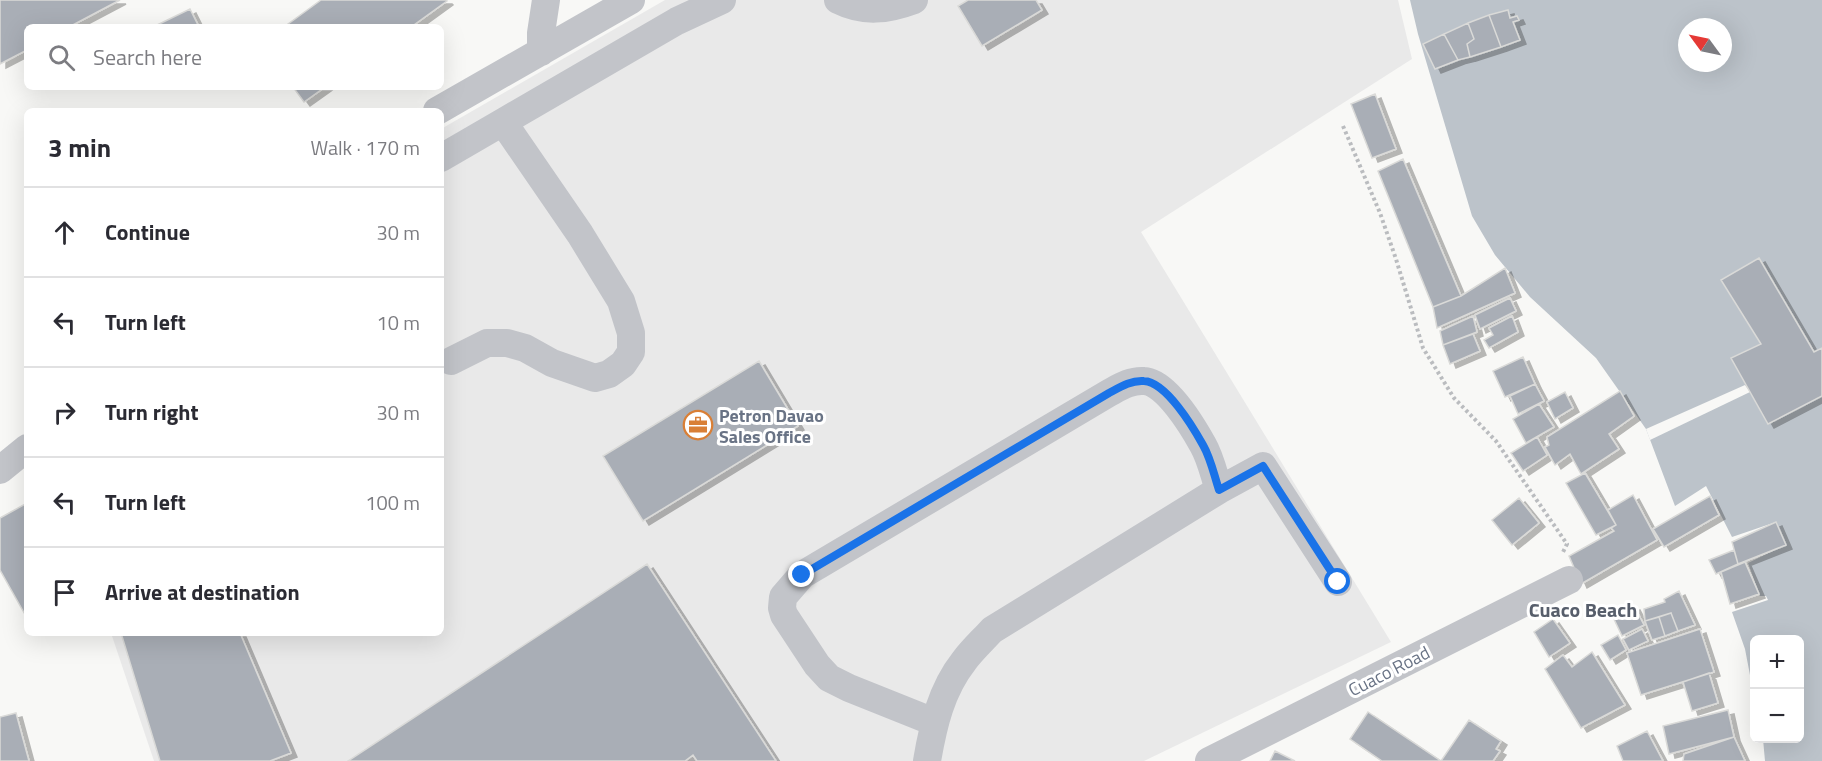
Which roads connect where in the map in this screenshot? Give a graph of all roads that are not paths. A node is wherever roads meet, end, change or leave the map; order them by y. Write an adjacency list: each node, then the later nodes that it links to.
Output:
1 (546, 0): 6 (street)
2 (631, 0): 6 (street)
3 (722, 0): 8 (street)
4 (838, 0): 5 (street)
5 (914, 0)
6 (541, 52): 7 (street)
7 (442, 108)
8 (503, 122): 9 (street); 10 (street)
9 (444, 156)
10 (451, 361)
11 (24, 450): 12 (street)
12 (0, 470)
13 (1219, 490): 15 (street); 16 (street); 16 (street)
14 (1569, 580): 18 (street, Cuaco Road)
15 (1338, 582)
16 (934, 722): 17 (street)
17 (927, 761)
18 (1209, 761)

